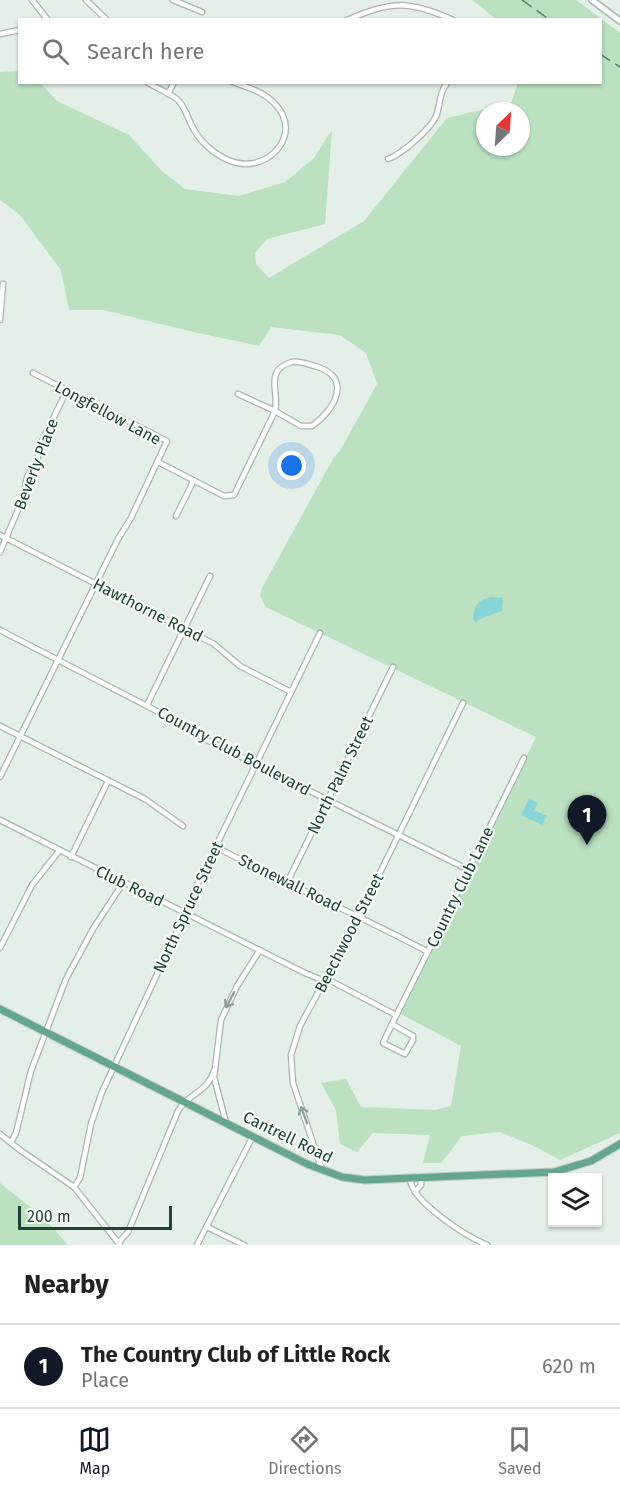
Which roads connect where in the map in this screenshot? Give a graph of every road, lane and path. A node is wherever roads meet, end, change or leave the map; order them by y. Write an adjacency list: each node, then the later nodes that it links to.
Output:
1 (32, 0): 6 (street)
2 (86, 0): 9 (street)
3 (173, 0): 5 (street)
4 (592, 0): 12 (street)
5 (201, 12)
6 (44, 14): 7 (street); 8 (street)
7 (39, 18)
8 (47, 18)
9 (105, 18)
10 (352, 18): 11 (street)
11 (449, 18)
12 (620, 21)
13 (18, 30): 14 (street)
14 (0, 34)
15 (150, 84): 19 (street)
16 (173, 84): 19 (street)
17 (238, 84): 19 (street)
18 (447, 84): 20 (street)
19 (168, 94)
20 (388, 159)
21 (3, 284): 22 (street)
22 (0, 320)
23 (33, 373): 24 (street, Longfellow Lane)
24 (67, 390): 27 (street, Longfellow Lane); 31 (street, Beverly Place)
25 (238, 394): 26 (street)
26 (275, 411): 26 (street); 28 (street)
27 (158, 462): 28 (street); 34 (street)
28 (192, 480): 29 (street)
29 (176, 516)
30 (0, 535): 31 (street, Hawthorne Road)
31 (7, 538): 32 (street, Beverly Place); 34 (street, Hawthorne Road)
32 (0, 552)
33 (210, 576): 35 (street)
34 (96, 583): 35 (street, Hawthorne Road); 38 (street)
35 (184, 628): 40 (street, Hawthorne Road); 42 (street)
36 (0, 630): 38 (street, Country Club Boulevard)
37 (320, 633): 40 (street, North Spruce Street)
38 (59, 660): 42 (street, Country Club Boulevard); 44 (street)
39 (393, 667): 49 (street, North Palm Street)
40 (291, 692): 46 (street, North Spruce Street)
41 (463, 703): 52 (street, Beechwood Street)
42 (147, 705): 46 (street, Country Club Boulevard)
43 (0, 726): 44 (street)
44 (20, 736): 47 (street); 48 (street)
45 (524, 758): 56 (street, Country Club Lane)
46 (256, 764): 49 (street, Country Club Boulevard); 53 (street, North Spruce Street)
47 (0, 777)
48 (108, 781): 51 (street); 55 (street)
49 (328, 800): 52 (street, Country Club Boulevard); 58 (street, North Palm Street)
50 (0, 820): 54 (street, Club Road)
51 (183, 826)
52 (398, 835): 56 (street, Country Club Boulevard); 60 (street, Beechwood Street)
53 (216, 847): 58 (street, Stonewall Road); 59 (street, North Spruce Street)
54 (59, 851): 55 (street, Club Road); 61 (street)
55 (71, 857): 57 (street, Club Road)
56 (469, 870): 63 (street, Country Club Lane)
57 (123, 882): 59 (street, Club Road); 68 (street)
58 (287, 883): 60 (street, Stonewall Road)
59 (184, 913): 62 (street, Club Road); 69 (street, North Spruce Street)
60 (359, 916): 63 (street, Stonewall Road); 64 (street, Beechwood Street)
61 (0, 948)
62 (260, 950): 64 (street, Club Road); 70 (street, one-way to 70)
63 (428, 952): 66 (street, Country Club Lane)
64 (326, 980): 66 (street); 77 (street, Beechwood Street, one-way to 64)
65 (0, 1010): 68 (main road, Cantrell Road)
66 (396, 1016): 67 (street, Country Club Lane)
67 (392, 1024): 67 (street, Country Club Lane)
68 (45, 1032): 69 (main road, Cantrell Road); 75 (street)
69 (113, 1066): 71 (main road, Cantrell Road); 80 (street, North Spruce Street)
70 (215, 1069): 71 (street); 72 (street)
71 (184, 1101): 72 (main road, Cantrell Road); 83 (street)
72 (226, 1123): 74 (main road, Cantrell Road)
73 (0, 1134): 75 (street)
74 (252, 1136): 77 (main road, Cantrell Road); 82 (street)
75 (11, 1142): 80 (street)
76 (620, 1144): 78 (main road, Cantrell Road)
77 (322, 1170): 79 (main road, Cantrell Road)
78 (421, 1178): 79 (main road, Cantrell Road); 81 (street)
79 (410, 1179): 81 (street)
80 (74, 1187): 83 (street)
81 (415, 1192): 86 (street)
82 (207, 1227): 84 (street); 85 (street)
83 (119, 1244)
84 (197, 1245)
85 (244, 1245)
86 (487, 1245)

